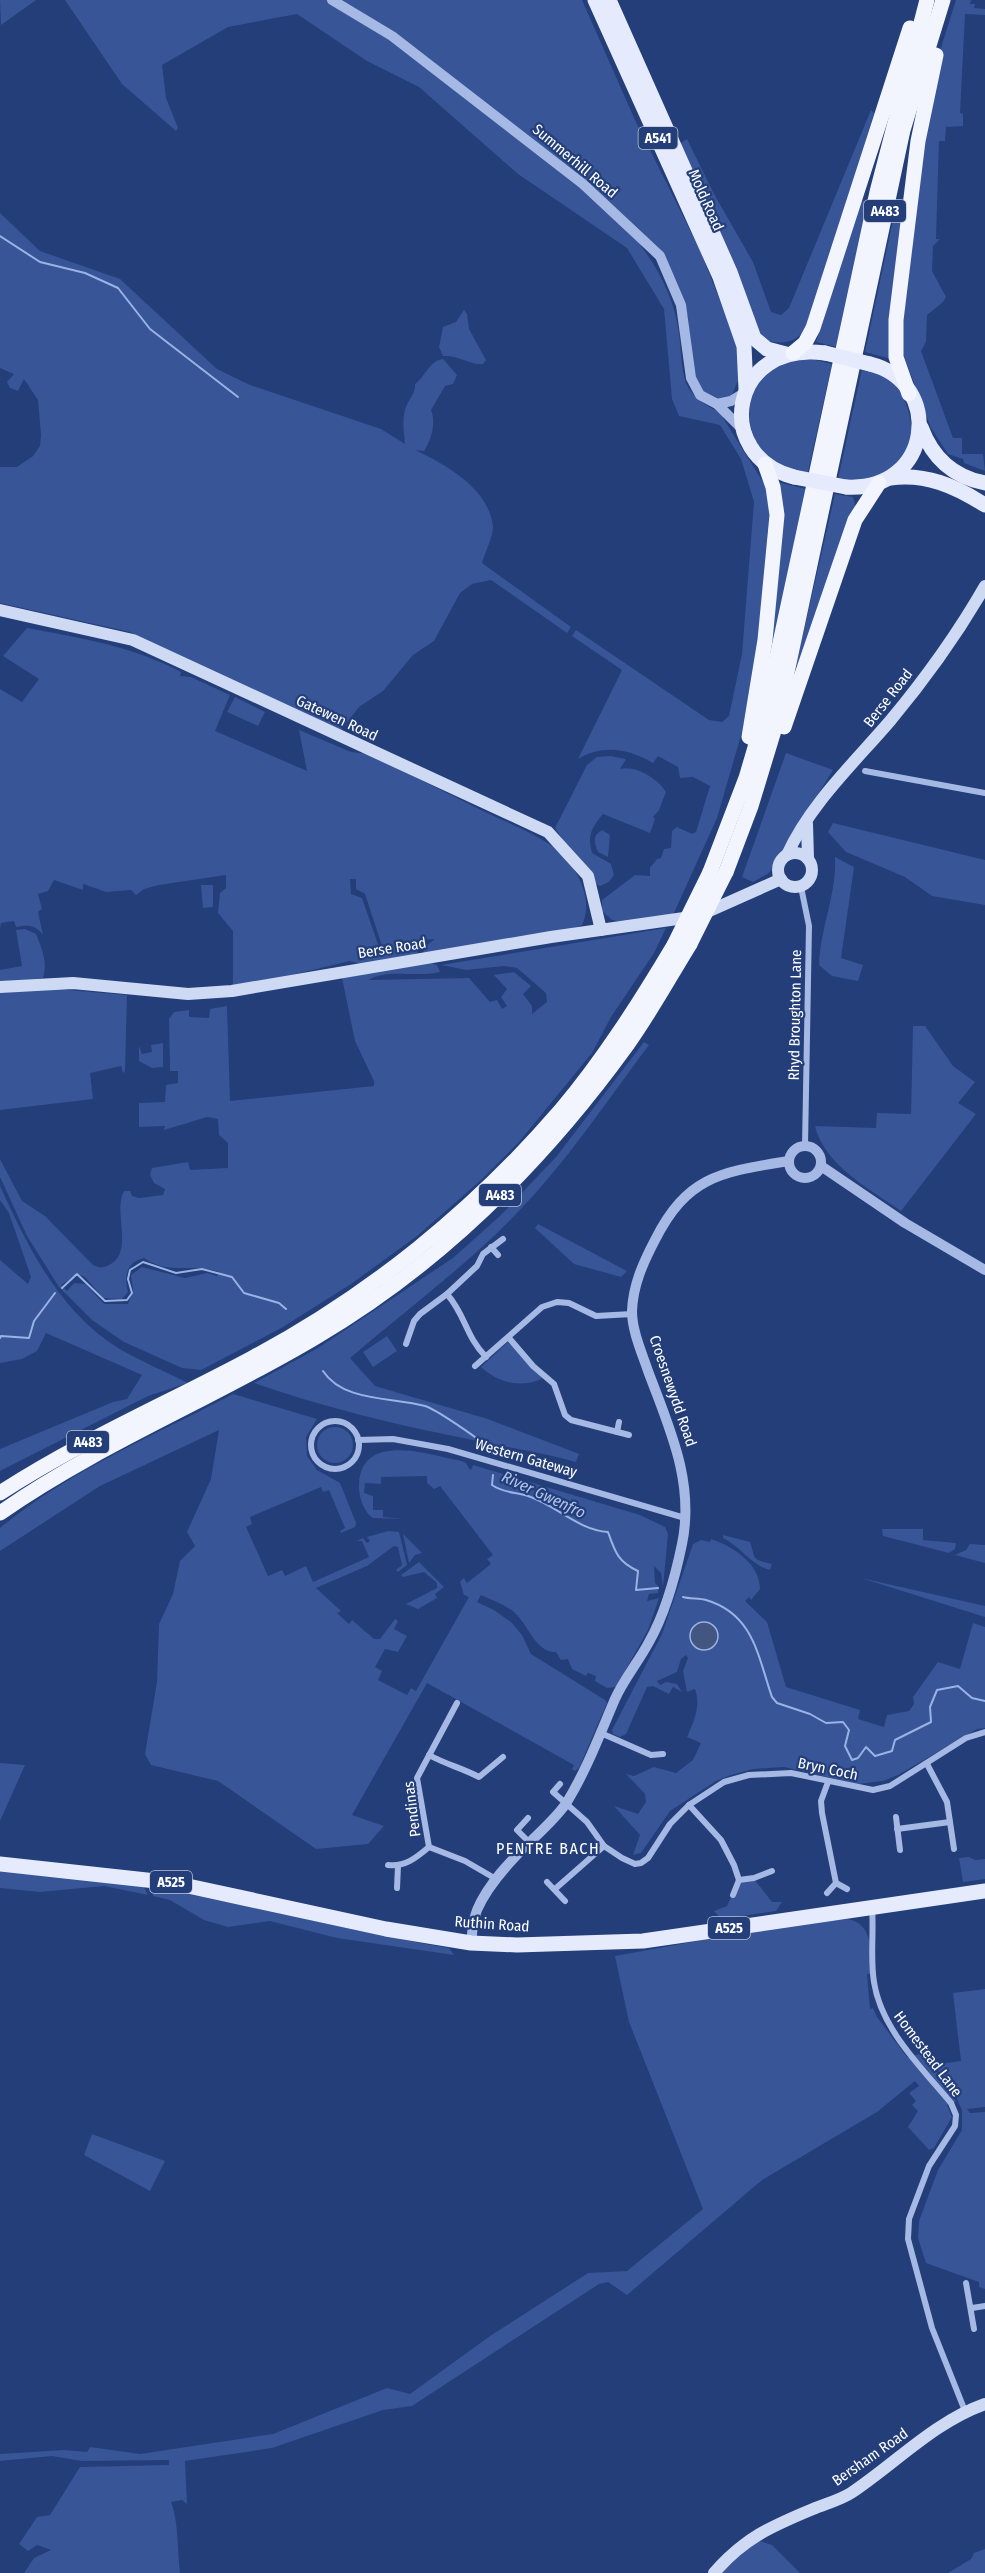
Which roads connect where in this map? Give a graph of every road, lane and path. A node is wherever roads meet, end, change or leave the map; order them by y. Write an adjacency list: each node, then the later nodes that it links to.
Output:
1 (332, 0): 11 (street, Summerhill Road)
2 (595, 0): 9 (main road, Mold Road / A541)
3 (609, 0): 8 (main road, Mold Road / A541)
4 (920, 0): 8 (highway, A483)
5 (927, 0): 21 (highway, A483)
6 (943, 0): 23 (highway, A483)
7 (952, 0): 10 (highway, A483)
8 (789, 353): 9 (main road); 10 (main road, bridge)
9 (745, 391): 11 (street); 13 (main road)
10 (909, 394): 12 (main road)
11 (717, 404): 13 (street, Summerhill Road)
12 (920, 424): 15 (main road); 16 (main road)
13 (744, 431): 14 (main road)
14 (765, 464): 15 (main road, bridge); 21 (highway, A483)
15 (884, 481): 17 (main road); 23 (highway, A483)
16 (985, 483)
17 (985, 505)
18 (985, 586): 24 (main road, Berse Road)
19 (0, 610): 29 (main road, Gatewen Road)
20 (865, 771): 22 (street)
21 (746, 778): 50 (highway, A483, bridge)
22 (985, 793)
23 (751, 806): 51 (highway, A483, bridge)
24 (807, 823): 25 (main road, Berse Road); 26 (main road)
25 (788, 855): 26 (main road); 27 (main road)
26 (808, 859): 28 (main road)
27 (780, 879): 28 (main road); 29 (main road, Berse Road)
28 (801, 886): 31 (street, Rhyd Broughton Lane)
29 (601, 930): 30 (main road, Berse Road)
30 (0, 987)
31 (805, 1146): 32 (street); 33 (street)
32 (789, 1161): 33 (street); 39 (street, Croesnewydd Road)
33 (821, 1166): 37 (street)
34 (502, 1239): 35 (street)
35 (491, 1247): 36 (street); 38 (street)
36 (498, 1255)
37 (985, 1270)
38 (447, 1294): 41 (street); 44 (street)
39 (632, 1314): 42 (street); 52 (street, Croesnewydd Road)
40 (402, 1328): 41 (street)
41 (410, 1330): 43 (street)
42 (509, 1338): 44 (street); 47 (street)
43 (406, 1344)
44 (486, 1357): 45 (street)
45 (475, 1366)
46 (619, 1422): 47 (street)
47 (617, 1432): 48 (street)
48 (629, 1435)
49 (358, 1440): 49 (street); 52 (street, Western Gateway)
50 (0, 1493)
51 (0, 1513)
52 (685, 1518): 55 (street, Croesnewydd Road)
53 (457, 1703): 57 (street, Pendinas)
54 (985, 1732): 59 (street, Bryn Coch)
55 (603, 1734): 56 (street); 62 (street, Croesnewydd Road)
56 (663, 1754)
57 (429, 1755): 58 (street); 70 (street, Pendinas)
58 (503, 1757)
59 (927, 1764): 60 (street, Bryn Coch); 66 (street)
60 (828, 1782): 63 (street, Bryn Coch); 80 (street)
61 (560, 1784): 62 (street)
62 (566, 1804): 68 (street, Croesnewydd Road); 69 (street, Bryn Coch)
63 (689, 1805): 69 (street, Bryn Coch); 78 (street)
64 (896, 1816): 67 (street)
65 (528, 1818): 68 (street)
66 (950, 1822): 67 (street); 71 (street)
67 (897, 1829): 72 (street)
68 (529, 1842): 77 (street, Croesnewydd Road)
69 (604, 1846): 82 (street)
70 (429, 1847): 75 (street); 77 (street, Pendinas)
71 (954, 1849)
72 (900, 1850)
73 (0, 1864): 89 (main road, Ruthin Road / A525)
74 (388, 1865): 75 (street)
75 (398, 1866): 81 (street)
76 (772, 1871): 78 (street)
77 (496, 1880): 89 (street, Croesnewydd Road)
78 (739, 1880): 86 (street)
79 (547, 1882): 82 (street)
80 (836, 1883): 83 (street); 85 (street)
81 (397, 1888)
82 (555, 1889): 87 (street)
83 (847, 1889)
84 (985, 1891): 88 (main road, Ruthin Road / A525)
85 (827, 1893)
86 (733, 1895)
87 (565, 1901)
88 (872, 1908): 89 (main road, Ruthin Road / A525); 95 (street, Homestead Lane)
89 (471, 1943)
90 (966, 2283): 92 (street)
91 (985, 2306): 92 (street)
92 (972, 2308): 93 (street)
93 (974, 2329)
94 (985, 2404): 95 (main road, Bersham Road)
95 (965, 2411): 96 (main road, Bersham Road)
96 (714, 2573)

